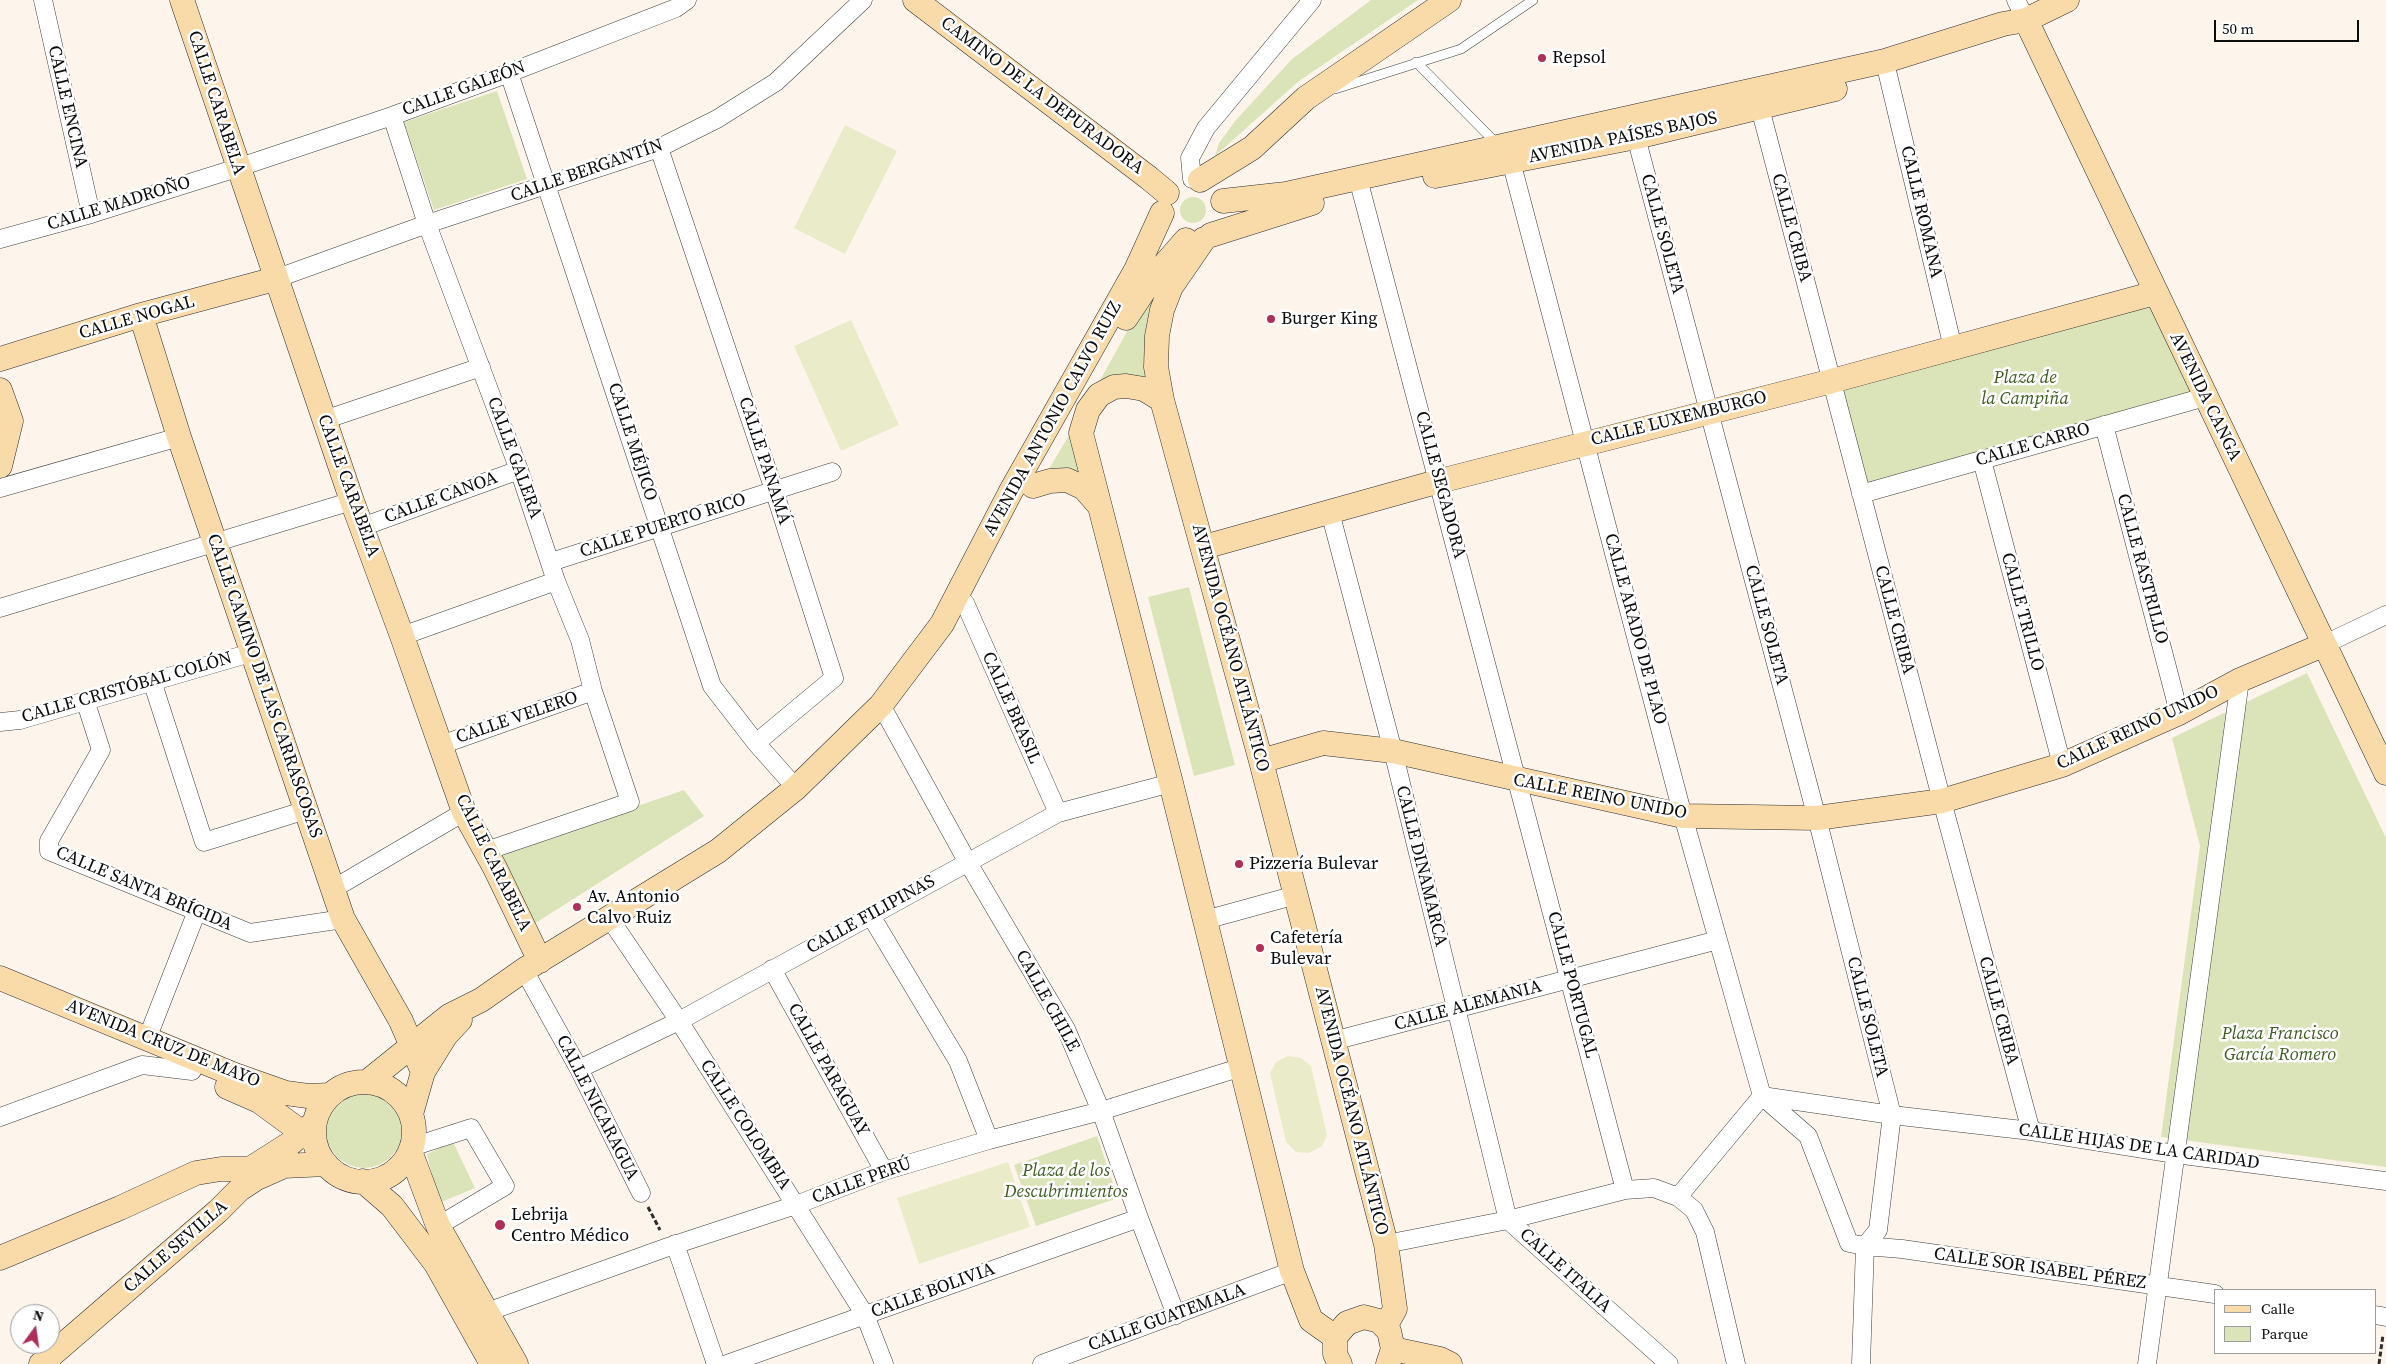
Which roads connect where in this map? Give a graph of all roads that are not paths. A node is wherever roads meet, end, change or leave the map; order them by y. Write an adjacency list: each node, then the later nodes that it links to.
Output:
1 (44, 0): 27 (street, CALLE ENCINA)
2 (182, 0): 21 (street, CALLE CARABELA)
3 (687, 0): 12 (street, CALLE GALEÓN)
4 (863, 0): 18 (street, CALLE BERGANTÍN)
5 (915, 0): 26 (street, CAMINO DE LA DEPURADORA)
6 (1312, 0): 22 (street)
7 (1449, 0): 14 (street)
8 (1533, 0): 11 (lane)
9 (2067, 0): 10 (street, AVENIDA PAÍSES BAJOS)
10 (2024, 9): 13 (street, AVENIDA PAÍSES BAJOS); 20 (street, AVENIDA PAÍSES BAJOS); 32 (street, AVENIDA CANGA)
11 (1416, 62): 14 (lane); 20 (lane)
12 (509, 73): 16 (street, CALLE GALEÓN); 23 (street, CALLE MÉJICO)
13 (1888, 75): 15 (street, AVENIDA PAÍSES BAJOS); 34 (street, CALLE ROMANA)
14 (1306, 98): 19 (street)
15 (1760, 108): 17 (street, AVENIDA PAÍSES BAJOS); 38 (street, CALLE CRIBA)
16 (392, 116): 21 (street, CALLE GALEÓN); 28 (street, CALLE GALERA)
17 (1636, 137): 20 (street, AVENIDA PAÍSES BAJOS); 43 (street, CALLE SOLETA)
18 (659, 148): 23 (street, CALLE BERGANTÍN); 57 (street, CALLE PANAMÁ)
19 (1252, 148): 22 (street); 25 (street)
20 (1505, 153): 24 (street, AVENIDA PAÍSES BAJOS); 25 (street, AVENIDA PAÍSES BAJOS); 49 (street, CALLE ARADO DE PLAO)
21 (237, 168): 27 (street, CALLE MADROÑO); 31 (street, CALLE CARABELA)
22 (1196, 180): 25 (street); 26 (street)
23 (546, 187): 28 (street, CALLE BERGANTÍN); 63 (street, CALLE MÉJICO)
24 (1361, 190): 29 (street, AVENIDA PAÍSES BAJOS); 54 (street, CALLE SEGADORA)
25 (1222, 198): 29 (street)
26 (1165, 203): 29 (street); 37 (street, AVENIDA ANTONIO CALVO RUIZ)
27 (92, 214): 30 (street, CALLE MADROÑO)
28 (427, 224): 31 (street, CALLE BERGANTÍN); 36 (street, CALLE GALERA)
29 (1200, 238): 41 (street, AVENIDA OCÉANO ATLÁNTICO); 42 (street, AVENIDA ANTONIO CALVO RUIZ)
30 (0, 239)
31 (275, 279): 33 (street, CALLE NOGAL); 44 (street, CALLE CARABELA)
32 (2155, 293): 34 (street, CALLE LUXEMBURGO); 40 (street, AVENIDA CANGA)
33 (140, 315): 35 (street, CALLE NOGAL); 48 (street, CALLE CAMINO DE LAS CARRASCOSAS)
34 (1953, 348): 38 (street, CALLE LUXEMBURGO)
35 (0, 359)
36 (481, 367): 44 (street); 52 (street, CALLE GALERA)
37 (1075, 379): 42 (street); 71 (street, AVENIDA ANTONIO CALVO RUIZ)
38 (1832, 381): 43 (street, CALLE LUXEMBURGO); 58 (street, CALLE CRIBA)
39 (0, 390): 45 (street)
40 (2205, 397): 46 (street, CALLE CARRO); 73 (street, AVENIDA CANGA)
41 (1162, 400): 47 (street); 65 (street, AVENIDA OCÉANO ATLÁNTICO)
42 (1078, 405): 47 (street); 55 (street, AVENIDA ANTONIO CALVO RUIZ)
43 (1710, 411): 49 (street, CALLE LUXEMBURGO); 96 (street, CALLE SOLETA)
44 (324, 420): 59 (street, CALLE CARABELA)
45 (5, 422): 51 (street)
46 (2104, 426): 50 (street, CALLE CARRO); 80 (street, CALLE RASTRILLO)
47 (1081, 433): 60 (street)
48 (179, 437): 56 (street); 64 (street, CALLE CAMINO DE LAS CARRASCOSAS)
49 (1587, 443): 54 (street, CALLE LUXEMBURGO); 95 (street, CALLE ARADO DE PLAO)
50 (1982, 460): 58 (street, CALLE CARRO); 86 (street, CALLE TRILLO)
51 (0, 466)
52 (520, 470): 62 (street, CALLE CANOA); 66 (street, CALLE GALERA)
53 (832, 472): 57 (street, CALLE PUERTO RICO)
54 (1440, 481): 61 (street, CALLE LUXEMBURGO); 88 (street, CALLE SEGADORA)
55 (1033, 486): 60 (street); 68 (street, AVENIDA ANTONIO CALVO RUIZ)
56 (0, 488)
57 (774, 490): 63 (street, CALLE PUERTO RICO); 82 (street, CALLE PANAMÁ)
58 (1861, 494): 91 (street, CALLE CRIBA)
59 (352, 501): 62 (street, CALLE CARABELA); 64 (street)
60 (1098, 504): 89 (street)
61 (1330, 512): 65 (street, CALLE LUXEMBURGO); 84 (street, CALLE DINAMARCA)
62 (362, 527): 72 (street, CALLE CARABELA)
63 (660, 527): 66 (street, CALLE PUERTO RICO); 82 (street, CALLE MÉJICO)
64 (216, 543): 69 (street); 74 (street, CALLE CAMINO DE LAS CARRASCOSAS)
65 (1204, 547): 85 (street, AVENIDA OCÉANO ATLÁNTICO)
66 (551, 562): 67 (street, CALLE GALERA)
67 (556, 581): 72 (street); 77 (street, CALLE GALERA)
68 (965, 603): 71 (street, AVENIDA ANTONIO CALVO RUIZ); 94 (street, CALLE BRASIL)
69 (0, 608)
70 (2386, 616): 73 (street, CALLE REINO UNIDO)
71 (942, 624): 79 (street, AVENIDA ANTONIO CALVO RUIZ)
72 (402, 636): 83 (street, CALLE CARABELA)
73 (2323, 645): 75 (street, CALLE REINO UNIDO); 87 (street, AVENIDA CANGA)
74 (254, 652): 76 (street, CALLE CRISTÓBAL COLÓN); 92 (street, CALLE CAMINO DE LAS CARRASCOSAS)
75 (2240, 680): 80 (street, CALLE REINO UNIDO); 133 (street)
76 (152, 681): 78 (street, CALLE CRISTÓBAL COLÓN); 92 (street)
77 (593, 692): 83 (street, CALLE VELERO); 97 (street, CALLE GALERA)
78 (85, 700): 81 (street, CALLE CRISTÓBAL COLÓN); 101 (street, CALLE SANTA BRÍGIDA)
79 (881, 705): 90 (street, AVENIDA ANTONIO CALVO RUIZ); 98 (street, CALLE CHILE)
80 (2180, 713): 86 (street, CALLE REINO UNIDO)
81 (0, 722)
82 (756, 743): 90 (street, CALLE MÉJICO)
83 (441, 744): 93 (street, CALLE CARABELA)
84 (1393, 751): 85 (street, CALLE REINO UNIDO); 88 (street, CALLE REINO UNIDO); 113 (street, CALLE DINAMARCA)
85 (1261, 761): 100 (street, AVENIDA OCÉANO ATLÁNTICO)
86 (2062, 765): 91 (street, CALLE REINO UNIDO)
87 (2386, 773)
88 (1518, 780): 95 (street, CALLE REINO UNIDO); 110 (street, CALLE PORTUGAL)
89 (1171, 782): 94 (street, CALLE FILIPINAS); 105 (street)
90 (796, 788): 104 (street, AVENIDA ANTONIO CALVO RUIZ)
91 (1942, 801): 96 (street, CALLE REINO UNIDO); 129 (street, CALLE CRIBA)
92 (306, 810): 99 (street, CALLE CAMINO DE LAS CARRASCOSAS)
93 (464, 812): 97 (street, CALLE CARABELA); 99 (street)
94 (1058, 813): 98 (street, CALLE FILIPINAS)
95 (1683, 816): 96 (street, CALLE REINO UNIDO); 106 (street, CALLE ARADO DE PLAO)
96 (1817, 818): 127 (street, CALLE SOLETA)
97 (486, 851): 107 (street, CALLE CARABELA)
98 (967, 861): 102 (street, CALLE FILIPINAS); 125 (street, CALLE CHILE)
99 (333, 889): 103 (street, CALLE CAMINO DE LAS CARRASCOSAS)
100 (1296, 895): 105 (street); 116 (street, AVENIDA OCÉANO ATLÁNTICO)
101 (197, 911): 103 (street, CALLE SANTA BRÍGIDA); 115 (street)
102 (871, 916): 108 (street, CALLE FILIPINAS); 131 (street)
103 (343, 919): 117 (street, CALLE CAMINO DE LAS CARRASCOSAS)
104 (610, 919): 107 (street, AVENIDA ANTONIO CALVO RUIZ); 114 (street, CALLE COLOMBIA)
105 (1205, 920): 118 (street)
106 (1718, 940): 110 (street, CALLE ALEMANIA); 124 (street, CALLE ARADO DE PLAO)
107 (532, 965): 112 (street, AVENIDA ANTONIO CALVO RUIZ); 119 (street, CALLE NICARAGUA)
108 (772, 969): 114 (street, CALLE FILIPINAS); 135 (street, CALLE PARAGUAY)
109 (0, 978): 115 (street, AVENIDA CRUZ DE MAYO)
110 (1571, 979): 113 (street, CALLE ALEMANIA); 138 (street, CALLE PORTUGAL)
111 (0, 992): 120 (street, AVENIDA CRUZ DE MAYO)
112 (481, 1000): 117 (street, AVENIDA ANTONIO CALVO RUIZ); 121 (street, AVENIDA ANTONIO CALVO RUIZ)
113 (1456, 1009): 116 (street, CALLE ALEMANIA); 143 (street, CALLE DINAMARCA)
114 (679, 1021): 119 (street, CALLE FILIPINAS); 141 (street, CALLE COLOMBIA)
115 (147, 1039): 123 (street, AVENIDA CRUZ DE MAYO)
116 (1333, 1041): 145 (street, AVENIDA OCÉANO ATLÁNTICO)
117 (412, 1045): 121 (street); 122 (street, AVENIDA ANTONIO CALVO RUIZ)
118 (1242, 1066): 125 (street, CALLE PERÚ); 149 (street)
119 (579, 1069): 139 (street, CALLE NICARAGUA)
120 (192, 1071): 128 (street); 130 (street, AVENIDA CRUZ DE MAYO)
121 (423, 1072): 126 (street, AVENIDA ANTONIO CALVO RUIZ)
122 (367, 1082): 123 (street); 126 (street)
123 (330, 1095): 130 (street)
124 (1762, 1096): 127 (street, CALLE HIJAS DE LA CARIDAD); 140 (street); 147 (street)
125 (1101, 1111): 131 (street, CALLE PERÚ); 142 (street, CALLE CHILE)
126 (411, 1114): 132 (street)
127 (1892, 1115): 129 (street, CALLE HIJAS DE LA CARIDAD); 147 (street)
128 (0, 1117)
129 (2031, 1131): 133 (street, CALLE HIJAS DE LA CARIDAD)
130 (311, 1132): 134 (street); 148 (street)
131 (989, 1140): 135 (street, CALLE PERÚ)
132 (411, 1149): 137 (street); 144 (street); 144 (street)
133 (2175, 1154): 136 (street, CALLE HIJAS DE LA CARIDAD); 150 (street)
134 (326, 1164): 137 (street); 158 (street, CALLE SEVILLA)
135 (884, 1171): 141 (street, CALLE PERÚ)
136 (2386, 1181)
137 (363, 1182): 159 (street)
138 (1625, 1190): 140 (street); 143 (street)
139 (642, 1193)
140 (1678, 1196): 167 (street)
141 (796, 1205): 146 (street, CALLE PERÚ); 154 (street, CALLE COLOMBIA)
142 (1139, 1218): 153 (street, CALLE CHILE); 154 (street, CALLE BOLIVIA)
143 (1508, 1220): 145 (street, CALLE ITALIA); 166 (street, CALLE ITALIA)
144 (438, 1226): 152 (street)
145 (1386, 1244): 155 (street, AVENIDA OCÉANO ATLÁNTICO)
146 (671, 1246): 152 (street, CALLE PERÚ); 161 (street)
147 (1865, 1246): 150 (street, CALLE SOR ISABEL PÉREZ); 168 (street)
148 (0, 1258)
149 (1292, 1271): 153 (street, CALLE GUATEMALA); 156 (street)
150 (2157, 1286): 151 (street, CALLE SOR ISABEL PÉREZ); 169 (street)
151 (2214, 1294)
152 (487, 1312): 160 (street)
153 (1176, 1314): 164 (street, CALLE GUATEMALA)
154 (865, 1315): 162 (street, CALLE BOLIVIA); 163 (street, CALLE COLOMBIA)
155 (1385, 1327): 156 (street); 157 (street)
156 (1336, 1356)
157 (1390, 1357): 165 (street)
158 (53, 1359)
159 (492, 1364)
160 (516, 1364)
161 (716, 1364)
162 (727, 1364)
163 (884, 1364)
164 (1042, 1364)
165 (1450, 1364)
166 (1669, 1364)
167 (1736, 1364)
168 (1861, 1364)
169 (2146, 1364)

